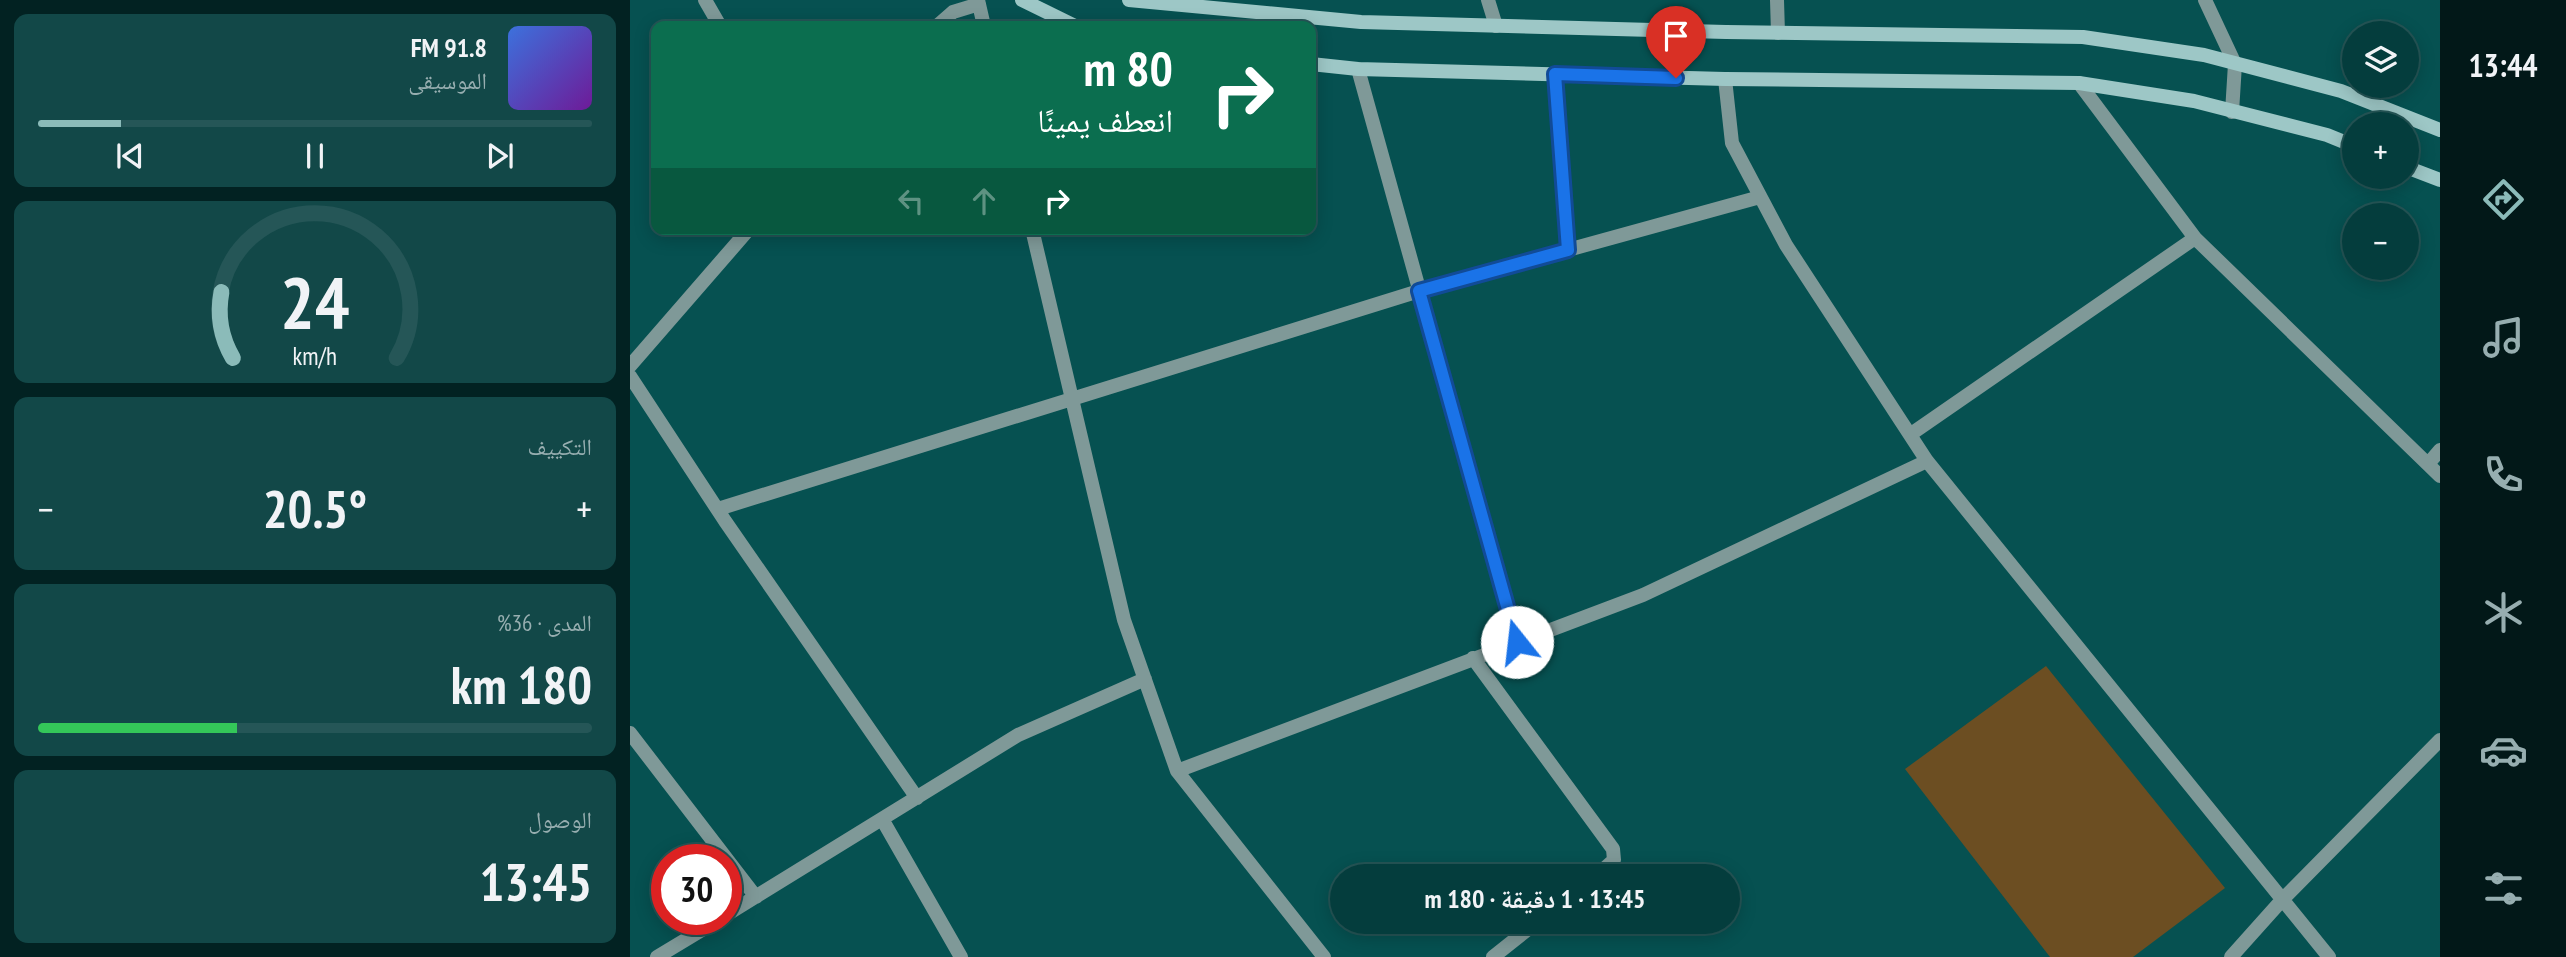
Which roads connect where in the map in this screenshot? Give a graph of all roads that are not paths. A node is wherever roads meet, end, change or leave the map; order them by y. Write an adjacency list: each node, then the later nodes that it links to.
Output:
1 (705, 0): 8 (street)
2 (1022, 0): 11 (main road)
3 (1129, 0): 12 (main road)
4 (1488, 0): 12 (street)
5 (1777, 0): 13 (street)
6 (2205, 0): 14 (street)
7 (978, 2): 9 (street); 10 (street)
8 (717, 21)
9 (943, 21)
10 (983, 21)
11 (1065, 21)
12 (1496, 26): 13 (main road)
13 (1778, 33): 14 (main road)
14 (2235, 64): 20 (street); 21 (main road)
15 (1316, 65): 16 (main road)
16 (1358, 69): 17 (main road); 30 (street)
17 (1555, 74): 18 (main road); 29 (street)
18 (1725, 79): 19 (main road); 25 (street)
19 (2079, 83): 20 (main road); 28 (street)
20 (2232, 112): 22 (main road)
21 (2440, 130)
22 (2342, 141)
23 (2419, 172): 24 (main road)
24 (2440, 180)
25 (1760, 197): 29 (street); 34 (street)
26 (744, 235): 31 (street)
27 (1033, 235): 33 (street)
28 (2195, 238): 34 (street); 37 (street)
29 (1568, 250): 30 (street)
30 (1419, 291): 33 (street); 40 (street)
31 (630, 366)
32 (630, 376): 39 (street)
33 (1072, 400): 39 (street); 42 (street)
34 (1911, 434): 36 (street)
35 (2440, 450): 37 (street)
36 (1927, 461): 40 (street); 50 (street)
37 (2428, 464): 38 (street)
38 (2440, 476)
39 (718, 509): 46 (street)
40 (1517, 642): 41 (street)
41 (1473, 658): 45 (street); 48 (street)
42 (1145, 679): 45 (street); 46 (street)
43 (630, 733): 49 (street)
44 (2437, 749): 50 (street)
45 (1177, 771): 56 (street)
46 (916, 798): 47 (street)
47 (882, 819): 49 (street); 55 (street)
48 (1610, 864)
49 (756, 897): 51 (street)
50 (2282, 900): 58 (street); 59 (street)
51 (742, 905)
52 (1522, 934): 57 (street)
53 (693, 935): 54 (street)
54 (657, 957)
55 (961, 957)
56 (1324, 957)
57 (1493, 957)
58 (2231, 957)
59 (2329, 957)

